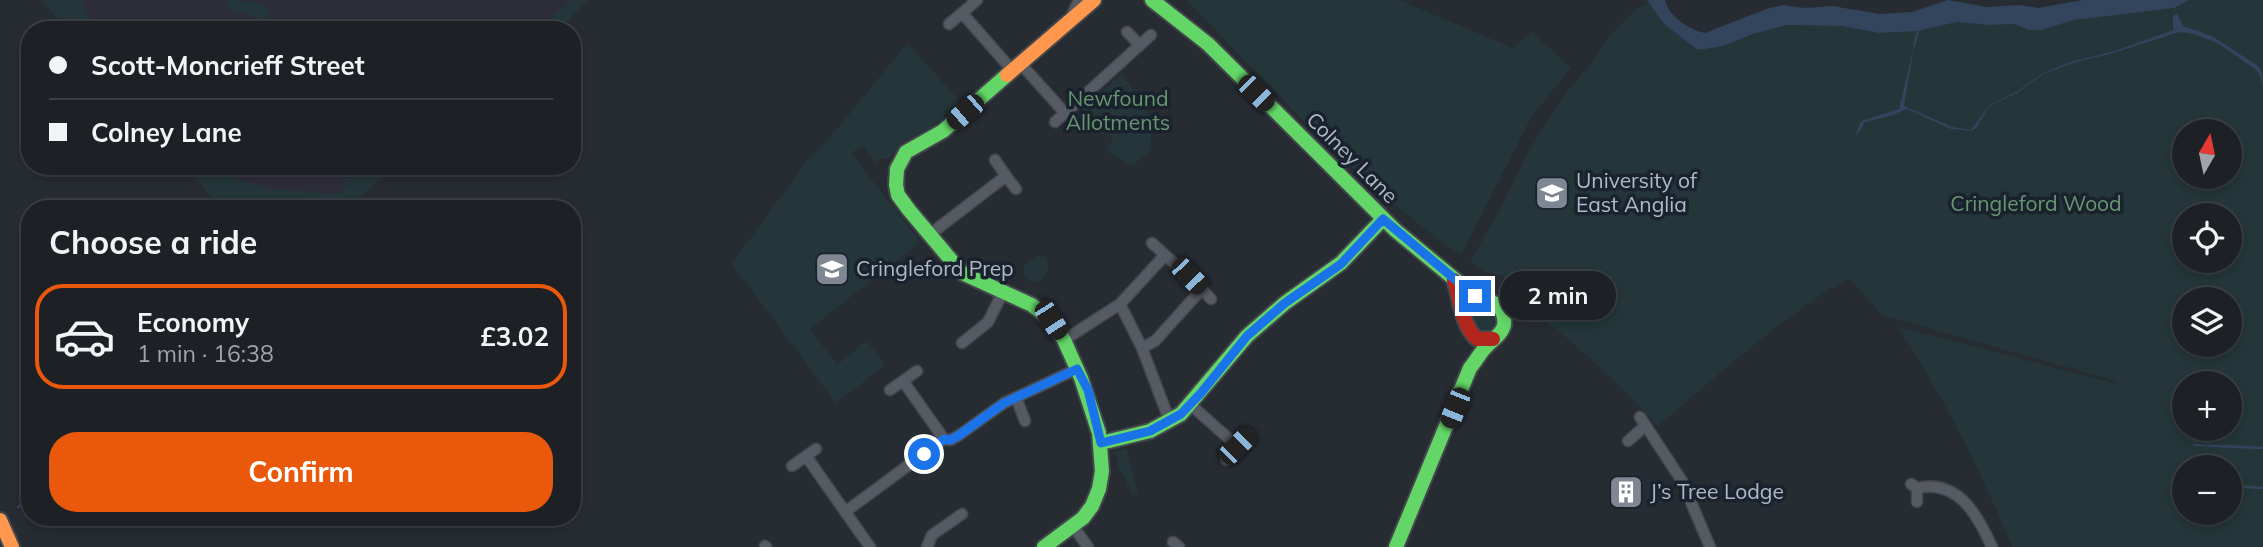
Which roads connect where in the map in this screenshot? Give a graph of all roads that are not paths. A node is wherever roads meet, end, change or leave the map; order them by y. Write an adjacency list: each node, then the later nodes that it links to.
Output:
1 (977, 0): 5 (street)
2 (1079, 0): 6 (street)
3 (1094, 0): 6 (main road)
4 (1157, 2): 17 (main road, Colney Lane)
5 (962, 13): 7 (street); 11 (street)
6 (1070, 19): 11 (main road)
7 (949, 24)
8 (1127, 32): 10 (street)
9 (1151, 35): 10 (street)
10 (1140, 45): 12 (street)
11 (1016, 66): 12 (street); 18 (main road)
12 (1065, 113): 13 (street)
13 (1055, 122)
14 (995, 160): 15 (street)
15 (1006, 176): 16 (street); 18 (street)
16 (1016, 189)
17 (1383, 219): 23 (main road, Colney Lane); 41 (main road)
18 (929, 235): 25 (main road)
19 (1152, 243): 20 (street)
20 (1165, 256): 21 (street); 28 (street)
21 (1177, 266)
22 (1189, 276): 24 (street)
23 (1453, 279): 27 (main road, Colney Lane); 29 (main road, Colney Lane)
24 (1202, 289): 26 (street); 34 (street)
25 (1003, 292): 32 (main road); 33 (street)
26 (1212, 299)
27 (1487, 300): 29 (main road); 31 (main road, Colney Lane)
28 (1120, 304): 32 (street); 34 (street)
29 (1465, 318): 30 (main road, Colney Lane)
30 (1470, 334): 31 (main road); 35 (main road, Colney Lane)
31 (1493, 339): 35 (main road)
32 (1064, 340): 36 (main road)
33 (962, 343)
34 (1142, 348): 43 (street)
35 (1470, 368): 63 (main road)
36 (1077, 369): 40 (street); 47 (main road)
37 (917, 371): 38 (street)
38 (903, 381): 39 (street); 45 (street)
39 (890, 390)
40 (1016, 397): 42 (street); 45 (street)
41 (1191, 405): 43 (main road); 48 (street)
42 (1026, 421)
43 (1170, 422): 47 (main road)
44 (1248, 435): 48 (street)
45 (944, 439): 54 (street)
46 (1628, 440): 64 (street)
47 (1101, 443): 57 (main road)
48 (1237, 446): 51 (street)
49 (816, 449): 50 (street)
50 (806, 456): 52 (street); 54 (street)
51 (1226, 460)
52 (792, 466)
53 (1916, 502): 65 (street)
54 (845, 512): 59 (street)
55 (962, 513): 60 (street)
56 (0, 520): 58 (main road)
57 (1073, 526): 61 (main road); 62 (street)
58 (12, 547)
59 (870, 547)
60 (927, 547)
61 (1044, 547)
62 (1088, 547)
63 (1395, 547)
64 (1710, 547)
65 (1992, 547)

